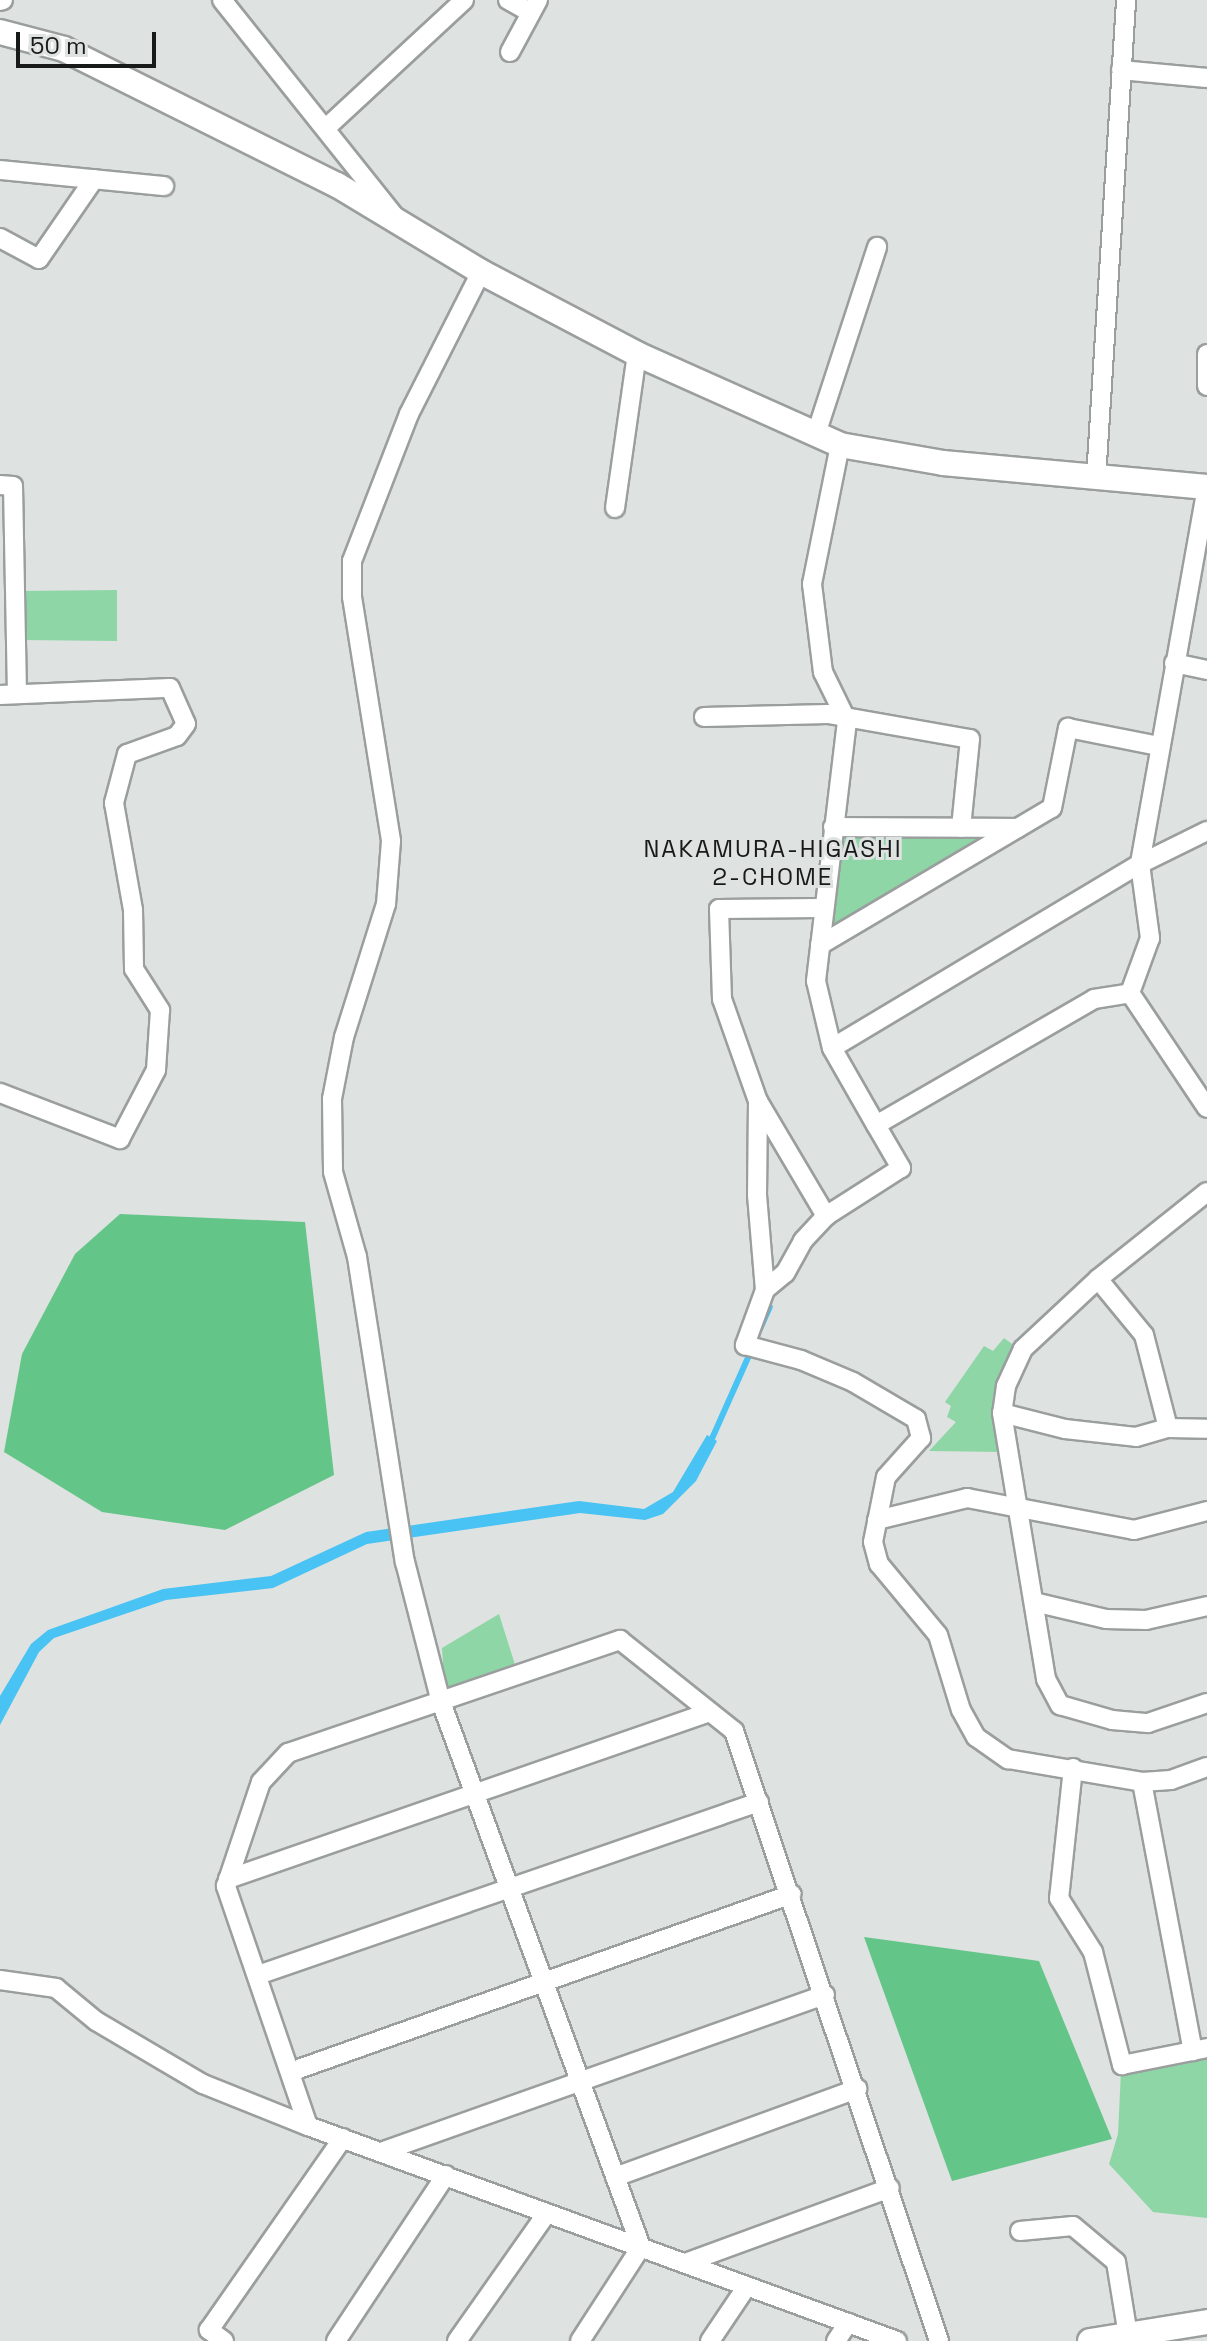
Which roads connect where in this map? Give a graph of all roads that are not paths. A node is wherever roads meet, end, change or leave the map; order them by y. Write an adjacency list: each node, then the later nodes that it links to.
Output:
1 (222, 0): 10 (street)
2 (464, 0): 10 (street)
3 (508, 0): 5 (street)
4 (1126, 0): 8 (street)
5 (535, 7): 7 (street)
6 (0, 32): 14 (street)
7 (510, 52)
8 (1121, 70): 9 (street); 23 (street)
9 (1207, 78)
10 (326, 128): 14 (street)
11 (0, 170): 12 (street)
12 (94, 179): 13 (street); 15 (street)
13 (164, 186)
14 (397, 219): 17 (street)
15 (0, 238)
16 (877, 247): 21 (street)
17 (481, 272): 18 (street); 58 (street)
18 (637, 354): 21 (street); 26 (street)
19 (1207, 354): 20 (street)
20 (1207, 386)
21 (816, 434): 22 (street)
22 (840, 445): 23 (street); 31 (street)
23 (1096, 479): 25 (street)
24 (0, 485): 29 (street)
25 (1207, 487): 27 (street)
26 (615, 508)
27 (1174, 663): 28 (street); 32 (street)
28 (1207, 670)
29 (8, 695): 42 (street)
30 (704, 717): 31 (street)
31 (847, 721): 33 (street); 34 (street)
32 (1159, 746): 35 (street); 37 (street)
33 (833, 827): 34 (street); 38 (street)
34 (961, 828): 35 (street)
35 (1019, 828): 39 (street)
36 (1207, 831): 37 (street)
37 (1140, 864): 40 (street); 41 (street)
38 (821, 908): 39 (street); 43 (street)
39 (820, 945): 41 (street)
40 (1130, 993): 44 (street); 45 (street)
41 (832, 1048): 45 (street)
42 (0, 1093)
43 (758, 1101): 47 (street); 49 (street)
44 (1207, 1108)
45 (876, 1125): 47 (street)
46 (1207, 1192): 48 (street)
47 (826, 1216): 49 (street)
48 (1098, 1279): 50 (street); 51 (street)
49 (765, 1290): 55 (street)
50 (1002, 1413): 51 (street); 53 (street)
51 (1168, 1428): 52 (street)
52 (1207, 1429)
53 (1018, 1506): 54 (street); 55 (street); 56 (street)
54 (1207, 1511)
55 (877, 1520): 62 (street)
56 (1034, 1602): 57 (street); 59 (street)
57 (1207, 1606)
58 (441, 1702): 60 (street); 64 (street); 66 (street)
59 (1207, 1703)
60 (710, 1712): 64 (street); 65 (street)
61 (1207, 1767): 63 (street)
62 (1073, 1768): 63 (street); 73 (street)
63 (1142, 1782): 73 (street)
64 (475, 1797): 66 (street); 67 (street)
65 (759, 1802): 67 (street); 68 (street)
66 (228, 1879): 69 (street)
67 (509, 1888): 69 (street); 71 (street)
68 (792, 1894): 71 (street); 72 (street)
69 (258, 1975): 74 (street)
70 (0, 1980): 77 (street)
71 (544, 1985): 74 (street); 75 (street)
72 (825, 1995): 75 (street); 76 (street)
73 (1200, 2049)
74 (293, 2071): 77 (street)
75 (581, 2085): 79 (street); 81 (street)
76 (857, 2089): 81 (street); 82 (street)
77 (308, 2126): 78 (street)
78 (343, 2138): 79 (street); 91 (street)
79 (381, 2152): 80 (street)
80 (446, 2175): 83 (street); 92 (street)
81 (615, 2177): 85 (street)
82 (890, 2188): 86 (street); 98 (street)
83 (547, 2213): 85 (street); 93 (street)
84 (1020, 2231): 90 (street)
85 (641, 2247): 86 (street); 94 (street)
86 (685, 2263): 87 (street)
87 (747, 2286): 88 (street); 95 (street)
88 (848, 2323): 96 (street); 97 (street)
89 (1203, 2326): 90 (street)
90 (1128, 2335): 99 (street)
91 (224, 2341)
92 (336, 2341)
93 (457, 2341)
94 (580, 2341)
95 (710, 2341)
96 (836, 2341)
97 (897, 2341)
98 (939, 2341)
99 (1090, 2341)

